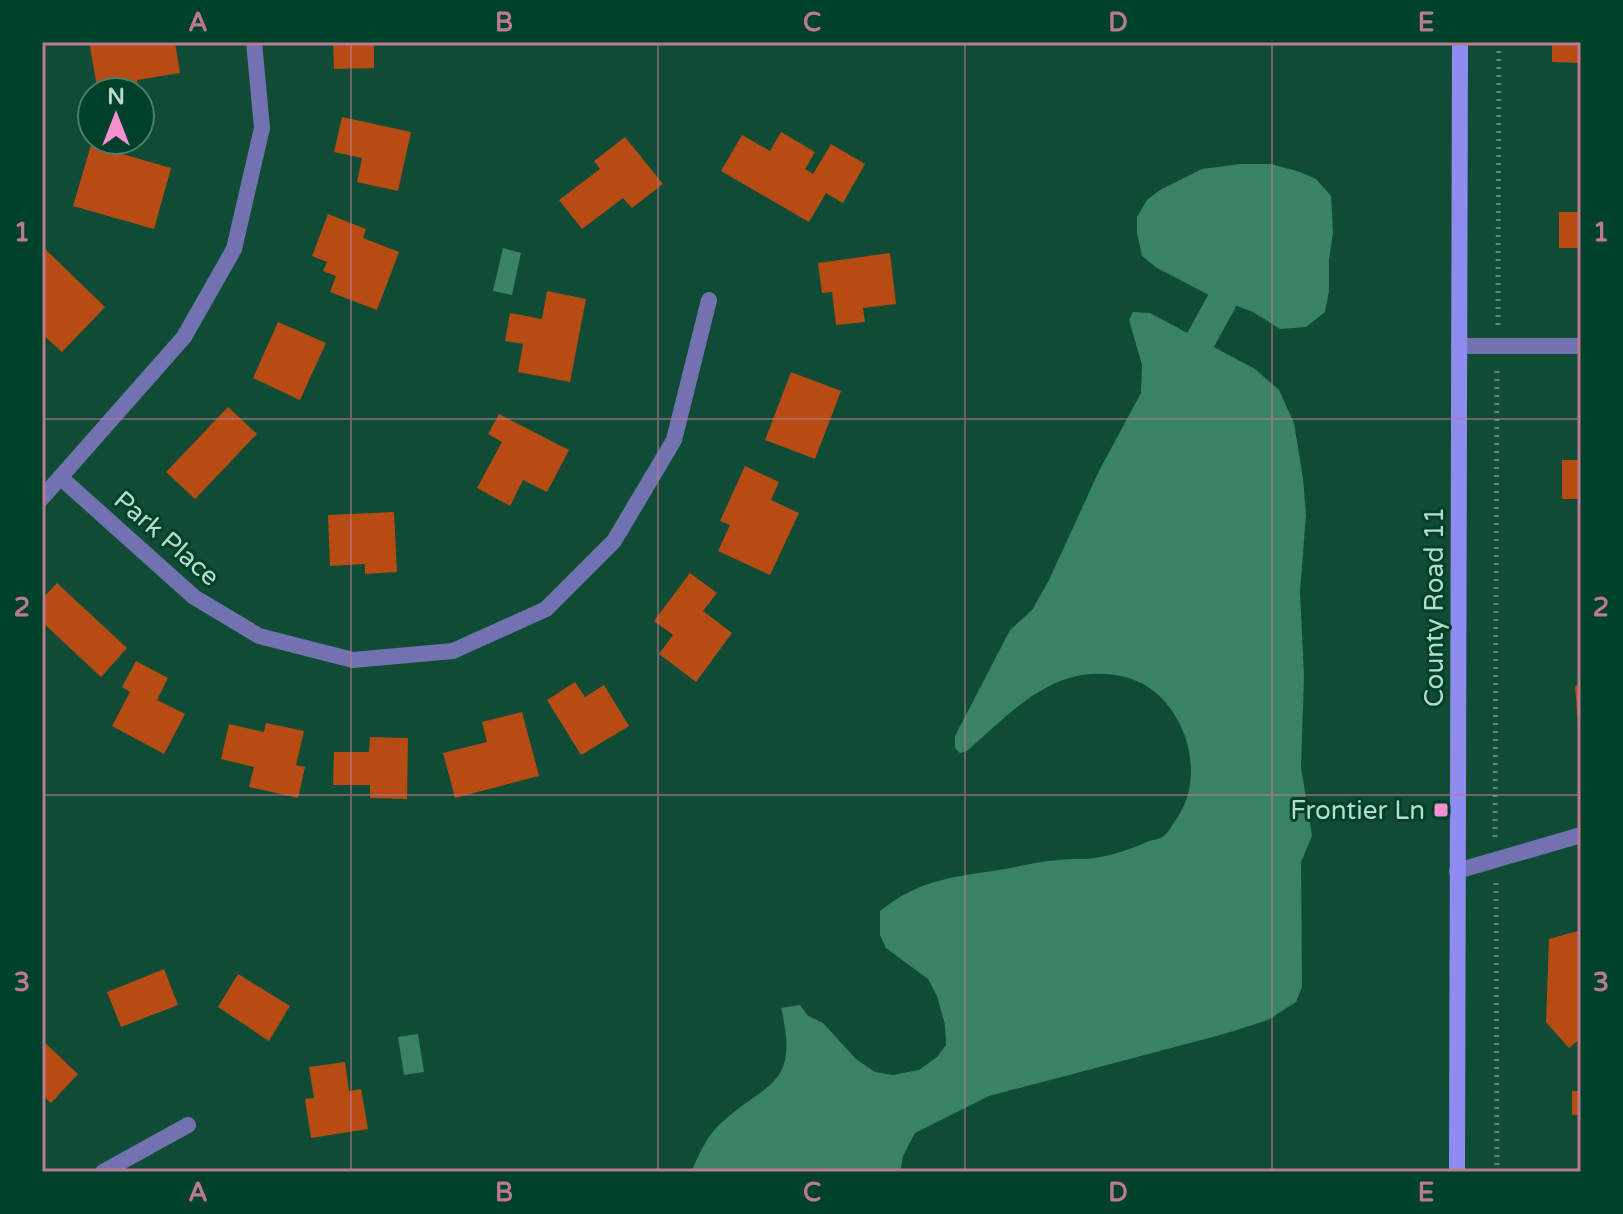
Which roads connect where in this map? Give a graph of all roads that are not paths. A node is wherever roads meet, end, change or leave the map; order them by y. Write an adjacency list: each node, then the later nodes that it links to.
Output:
1 (254, 42): 6 (street)
2 (1460, 42): 4 (street, County Road 11)
3 (709, 300): 6 (street, Park Place)
4 (1459, 346): 5 (street); 9 (street, County Road 11)
5 (1581, 346)
6 (60, 477): 7 (street)
7 (42, 498)
8 (1581, 835): 9 (street)
9 (1457, 871): 12 (street, County Road 11)
10 (188, 1125): 11 (street)
11 (103, 1172)
12 (1457, 1172)

